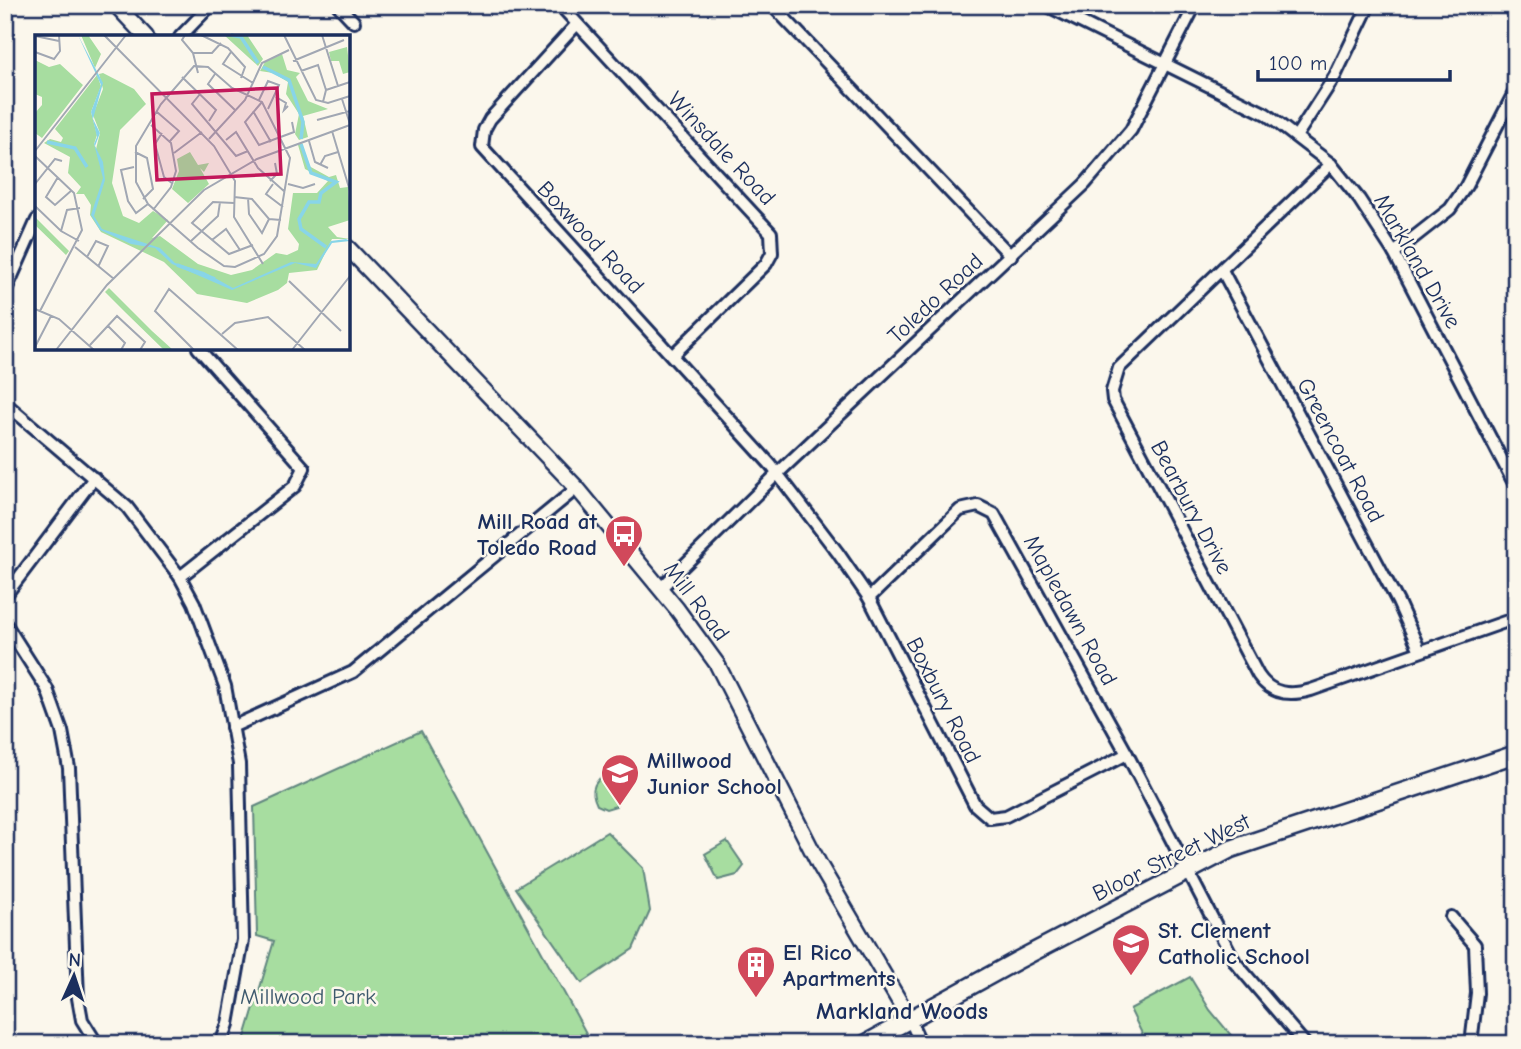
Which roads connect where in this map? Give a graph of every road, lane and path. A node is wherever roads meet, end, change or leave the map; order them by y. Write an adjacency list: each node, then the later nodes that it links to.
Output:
1 (116, 5): 11 (street)
2 (211, 5): 12 (street)
3 (338, 5): 9 (street)
4 (560, 5): 10 (street, Winsdale Road)
5 (772, 5): 21 (street)
6 (1046, 5): 13 (street, Markland Drive)
7 (1195, 5): 13 (street, Toledo Road)
8 (1369, 5): 16 (street)
9 (354, 22)
10 (578, 24): 25 (street, Boxwood Road); 25 (street, Winsdale Road)
11 (144, 35)
12 (182, 35)
13 (1166, 64): 16 (street, Markland Drive); 21 (street, Toledo Road)
14 (1516, 89): 15 (street)
15 (1510, 115): 20 (street)
16 (1297, 135): 17 (street, Markland Drive)
17 (1331, 164): 20 (street, Markland Drive); 22 (street, Bearbury Drive)
18 (35, 224): 23 (street)
19 (350, 250): 30 (street, Mill Road)
20 (1394, 253): 29 (street, Markland Drive)
21 (1011, 256): 27 (street, Toledo Road)
22 (1222, 270): 37 (street, Greencoat Road); 37 (street, Bearbury Drive)
23 (5, 292)
24 (200, 350): 31 (street)
25 (674, 355): 27 (street, Boxwood Road)
26 (5, 403): 28 (street)
27 (778, 473): 32 (street, Toledo Road); 34 (street, Boxbury Road)
28 (94, 478): 31 (street); 33 (street)
29 (1516, 487)
30 (577, 488): 32 (street, Mill Road); 38 (street)
31 (180, 577): 38 (street)
32 (660, 588): 43 (street, Mill Road)
33 (5, 596)
34 (869, 598): 39 (street, Boxbury Road); 39 (street, Mapledawn Road)
35 (1516, 618): 37 (street, Bearbury Drive)
36 (5, 623): 44 (street)
37 (1420, 652)
38 (232, 727): 45 (street)
39 (1127, 754): 41 (street, Mapledawn Road)
40 (1516, 754): 41 (main road, Bloor Street West)
41 (1188, 871): 43 (main road, Bloor Street West); 48 (street, Mapledawn Road)
42 (1451, 917): 49 (street)
43 (909, 1018): 46 (main road, Bloor Street West); 47 (street, Mill Road)
44 (97, 1044)
45 (221, 1044)
46 (865, 1044)
47 (921, 1044)
48 (1305, 1044)
49 (1471, 1044)

